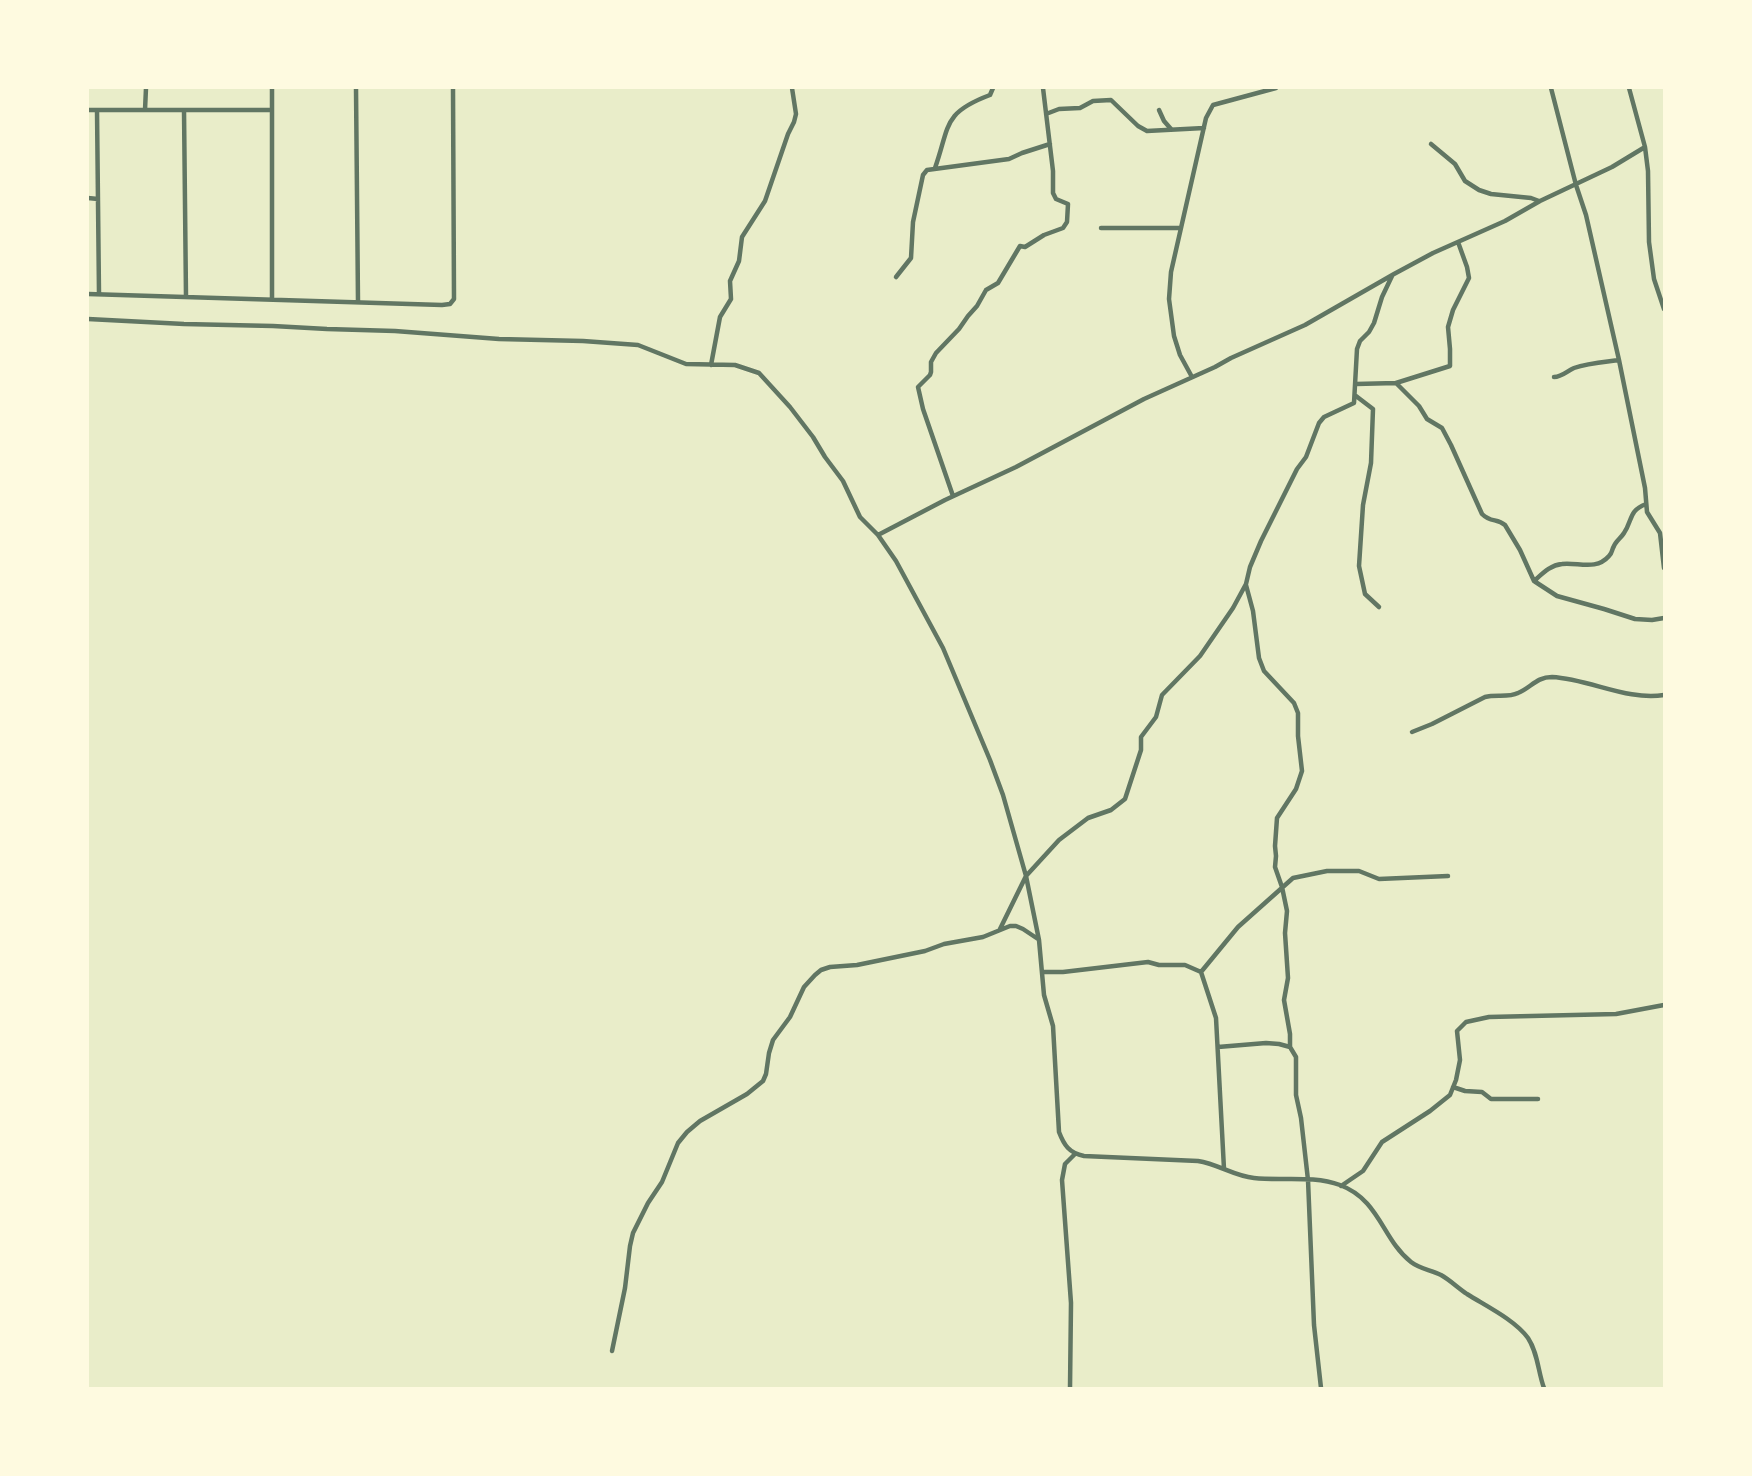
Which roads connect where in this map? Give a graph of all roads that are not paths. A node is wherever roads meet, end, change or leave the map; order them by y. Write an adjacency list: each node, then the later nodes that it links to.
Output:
1 (146, 88): 13 (street)
2 (272, 88): 15 (street)
3 (356, 88): 37 (street)
4 (453, 88): 37 (street)
5 (792, 88): 41 (street)
6 (993, 88): 23 (street)
7 (1042, 88): 17 (street)
8 (1276, 88): 18 (street)
9 (1552, 88): 24 (street)
10 (1629, 88): 22 (street)
11 (88, 110): 12 (street)
12 (97, 110): 13 (street); 26 (street)
13 (145, 110): 14 (street)
14 (184, 110): 15 (street); 35 (street)
15 (272, 110): 36 (street)
16 (1159, 110): 19 (street)
17 (1046, 114): 19 (street); 20 (street)
18 (1203, 128): 19 (street); 29 (street)
19 (1172, 130)
20 (1050, 144): 23 (street); 47 (street)
21 (1432, 144): 27 (street)
22 (1645, 147): 24 (street); 38 (street)
23 (935, 169): 32 (street)
24 (1576, 185): 27 (street); 40 (street)
25 (88, 198): 26 (street)
26 (98, 199): 34 (street)
27 (1539, 201): 30 (street)
28 (1101, 228): 29 (street)
29 (1181, 228): 42 (street)
30 (1458, 241): 31 (street); 44 (street)
31 (1392, 275): 42 (street); 45 (street)
32 (896, 277)
33 (88, 294): 34 (street)
34 (99, 294): 35 (street)
35 (186, 297): 36 (street)
36 (272, 299): 37 (street)
37 (358, 302)
38 (1664, 309)
39 (88, 319): 41 (street)
40 (1619, 360): 43 (street); 48 (street)
41 (711, 365): 49 (street)
42 (1192, 377): 47 (street)
43 (1554, 377)
44 (1396, 383): 45 (street); 51 (street)
45 (1356, 384): 46 (street)
46 (1356, 396): 52 (street); 53 (street)
47 (953, 496): 49 (street)
48 (1646, 504): 50 (street); 51 (street)
49 (878, 535): 57 (street)
50 (1664, 568)
51 (1534, 581): 54 (street)
52 (1246, 584): 57 (street); 59 (street)
53 (1379, 607)
54 (1664, 618)
55 (1664, 695): 56 (street)
56 (1412, 732)
57 (1026, 876): 60 (street); 61 (street)
58 (1448, 876): 59 (street)
59 (1282, 887): 63 (street); 66 (street)
60 (1000, 929): 61 (street); 73 (street)
61 (1039, 940): 62 (street)
62 (1043, 972): 63 (street); 69 (street)
63 (1201, 972): 65 (street)
64 (1664, 1005): 67 (street)
65 (1218, 1047): 66 (street); 70 (street)
66 (1290, 1047): 71 (street)
67 (1453, 1087): 68 (street); 72 (street)
68 (1538, 1099)
69 (1075, 1154): 70 (street); 74 (street)
70 (1224, 1170): 71 (street)
71 (1308, 1180): 72 (street); 75 (street)
72 (1341, 1186): 76 (street)
73 (612, 1351)
74 (1070, 1388)
75 (1321, 1388)
76 (1544, 1388)

